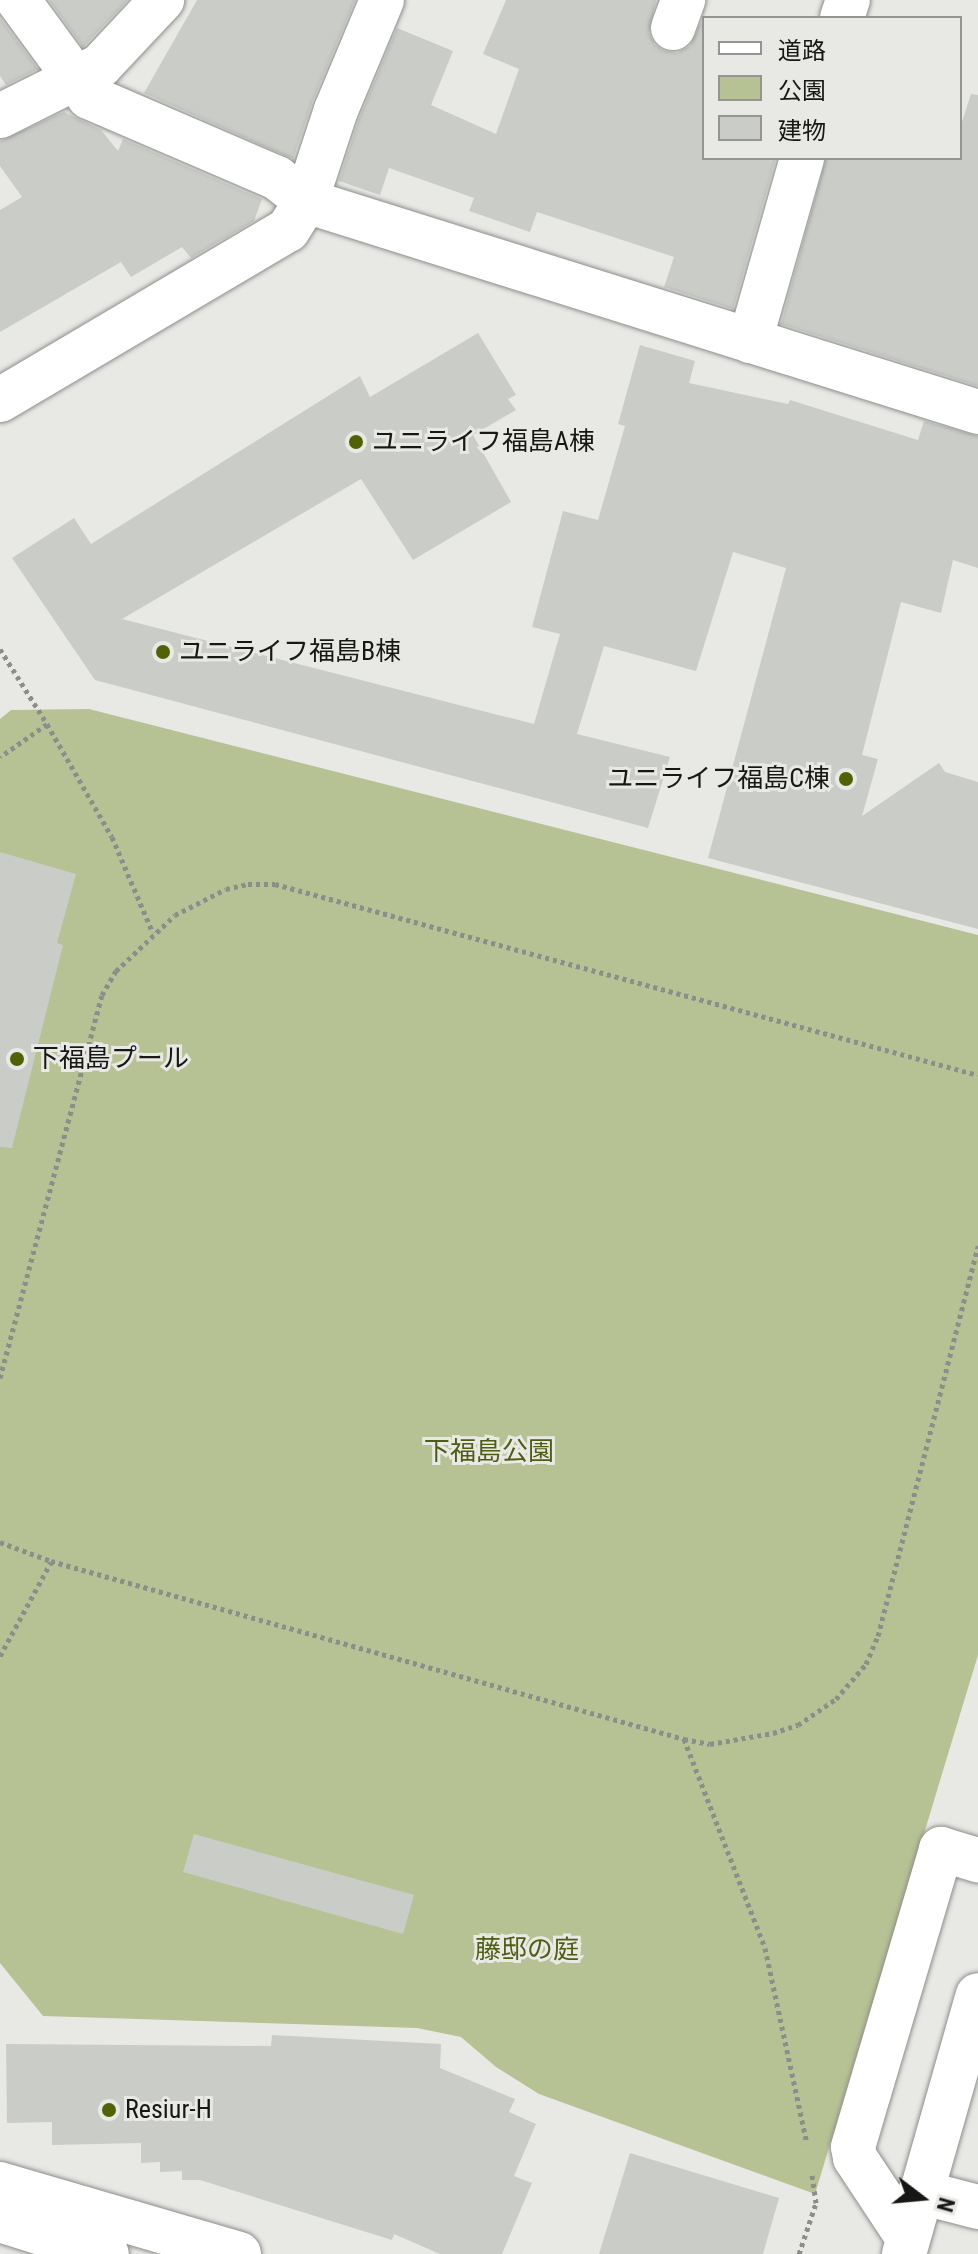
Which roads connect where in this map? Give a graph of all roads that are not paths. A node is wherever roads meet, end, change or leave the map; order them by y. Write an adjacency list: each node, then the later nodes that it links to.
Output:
1 (18, 0): 4 (street)
2 (162, 0): 4 (street)
3 (382, 0): 7 (street)
4 (77, 80): 5 (street); 7 (street)
5 (0, 116)
6 (801, 160): 8 (street)
7 (306, 201): 8 (street); 9 (street)
8 (750, 341): 10 (street)
9 (0, 400)
10 (978, 412)
11 (960, 1854): 17 (street)
12 (978, 1995): 14 (street)
13 (0, 2184): 19 (street)
14 (920, 2192): 15 (street); 17 (street)
15 (978, 2207)
16 (0, 2220): 18 (street)
17 (906, 2246)
18 (101, 2253)
19 (239, 2254)

